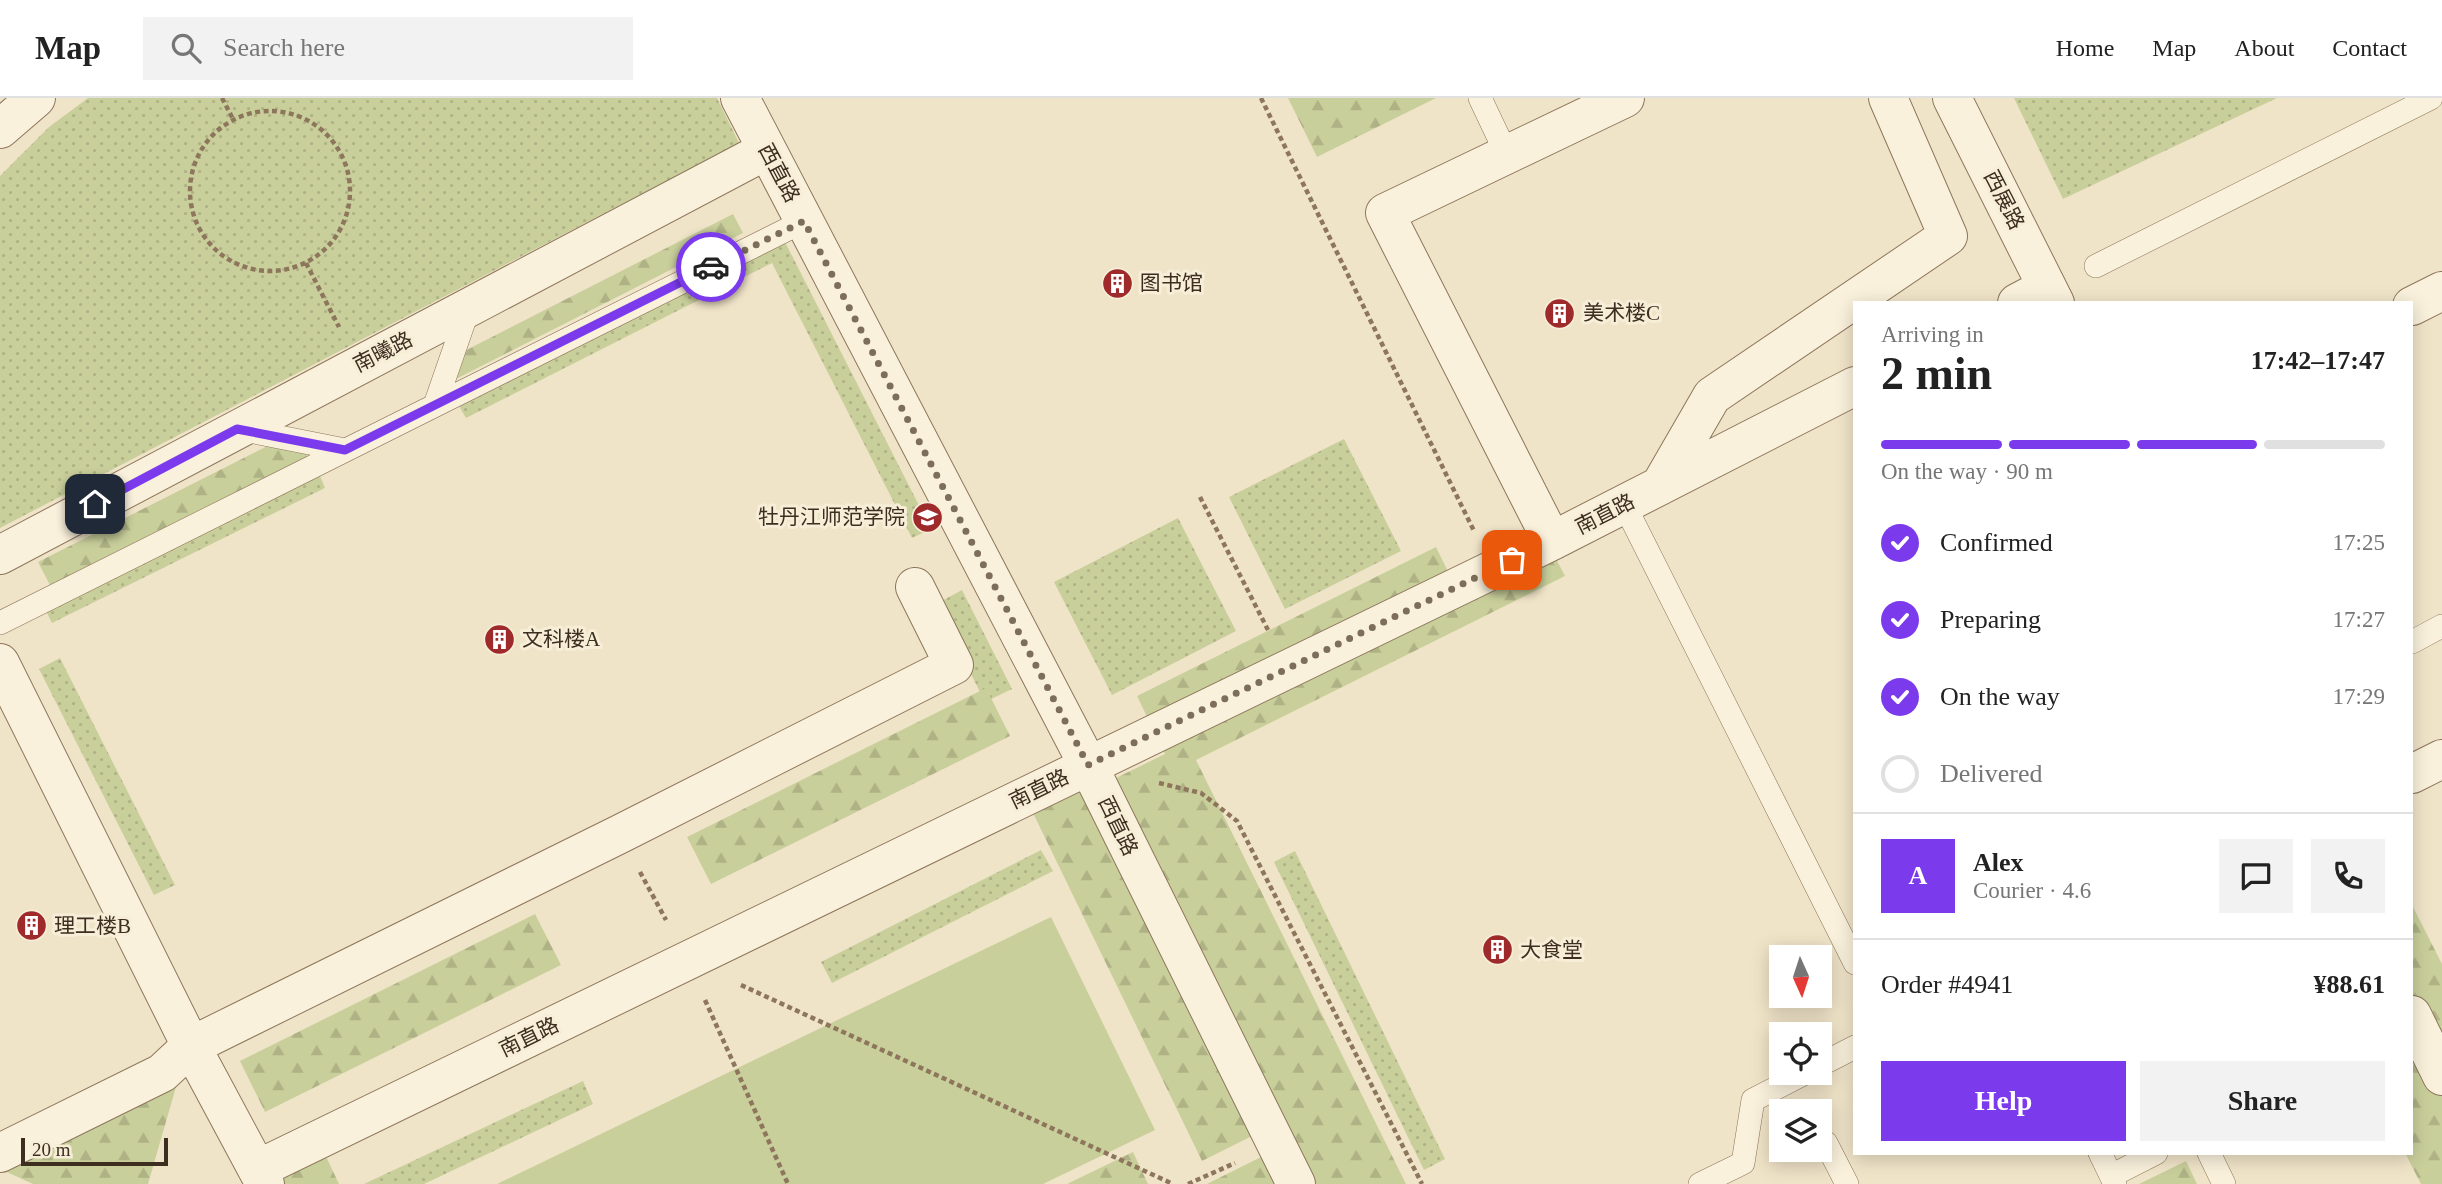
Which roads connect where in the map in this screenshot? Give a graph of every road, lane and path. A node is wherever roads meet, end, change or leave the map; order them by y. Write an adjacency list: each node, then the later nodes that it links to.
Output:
1 (36, 98): 11 (street)
2 (222, 98): 10 (path)
3 (740, 98): 12 (street, 西直路)
4 (1261, 98): 31 (path)
5 (1480, 98): 13 (lane)
6 (1625, 98): 13 (street)
7 (1888, 98): 26 (street)
8 (1952, 98): 18 (street, 西展路)
9 (2431, 98): 16 (lane)
10 (233, 119): 15 (path); 15 (path)
11 (0, 130)
12 (767, 150): 14 (street, 西直路); 20 (street, 南曦路)
13 (1507, 155): 29 (street)
14 (804, 221): 23 (lane); 39 (street, 西直路)
15 (306, 262): 21 (path)
16 (2096, 266)
17 (2442, 291): 19 (street)
18 (2040, 298)
19 (2413, 306)
20 (469, 307): 21 (street, 南曦路); 23 (lane)
21 (359, 365): 24 (street, 南曦路)
22 (1853, 387): 26 (street, 南直路)
23 (435, 405): 25 (lane)
24 (237, 429): 25 (lane); 30 (street, 南曦路)
25 (345, 450): 34 (lane)
26 (1660, 486): 28 (street, 南直路)
27 (1200, 497): 33 (path)
28 (1624, 504): 29 (street, 南直路); 43 (lane)
29 (1552, 541): 31 (street, 南直路)
30 (0, 555)
31 (1493, 569): 39 (street, 南直路)
32 (915, 587): 42 (street)
33 (1252, 598)
34 (0, 623)
35 (2442, 626): 36 (lane)
36 (2413, 641)
37 (0, 663): 46 (street)
38 (2442, 759): 40 (street)
39 (1088, 765): 44 (street, 南直路); 60 (street, 西直路)
40 (2413, 774)
41 (1201, 793): 61 (path)
42 (620, 834): 44 (path); 46 (street)
43 (1853, 959)
44 (687, 960): 56 (street, 南直路); 58 (path); 59 (path)
45 (2413, 1017): 49 (street)
46 (191, 1045): 51 (street); 56 (street)
47 (1853, 1048): 48 (lane)
48 (1832, 1059)
49 (2442, 1076)
50 (1782, 1085): 62 (lane)
51 (0, 1153)
52 (1832, 1155): 63 (lane)
53 (2101, 1155): 57 (lane)
54 (2153, 1155): 57 (lane)
55 (2210, 1155): 64 (lane)
56 (261, 1177)
57 (2113, 1180)
58 (788, 1184)
59 (1173, 1184)
60 (1296, 1184)
61 (1422, 1184)
62 (1700, 1184)
63 (1847, 1184)
64 (2224, 1184)

